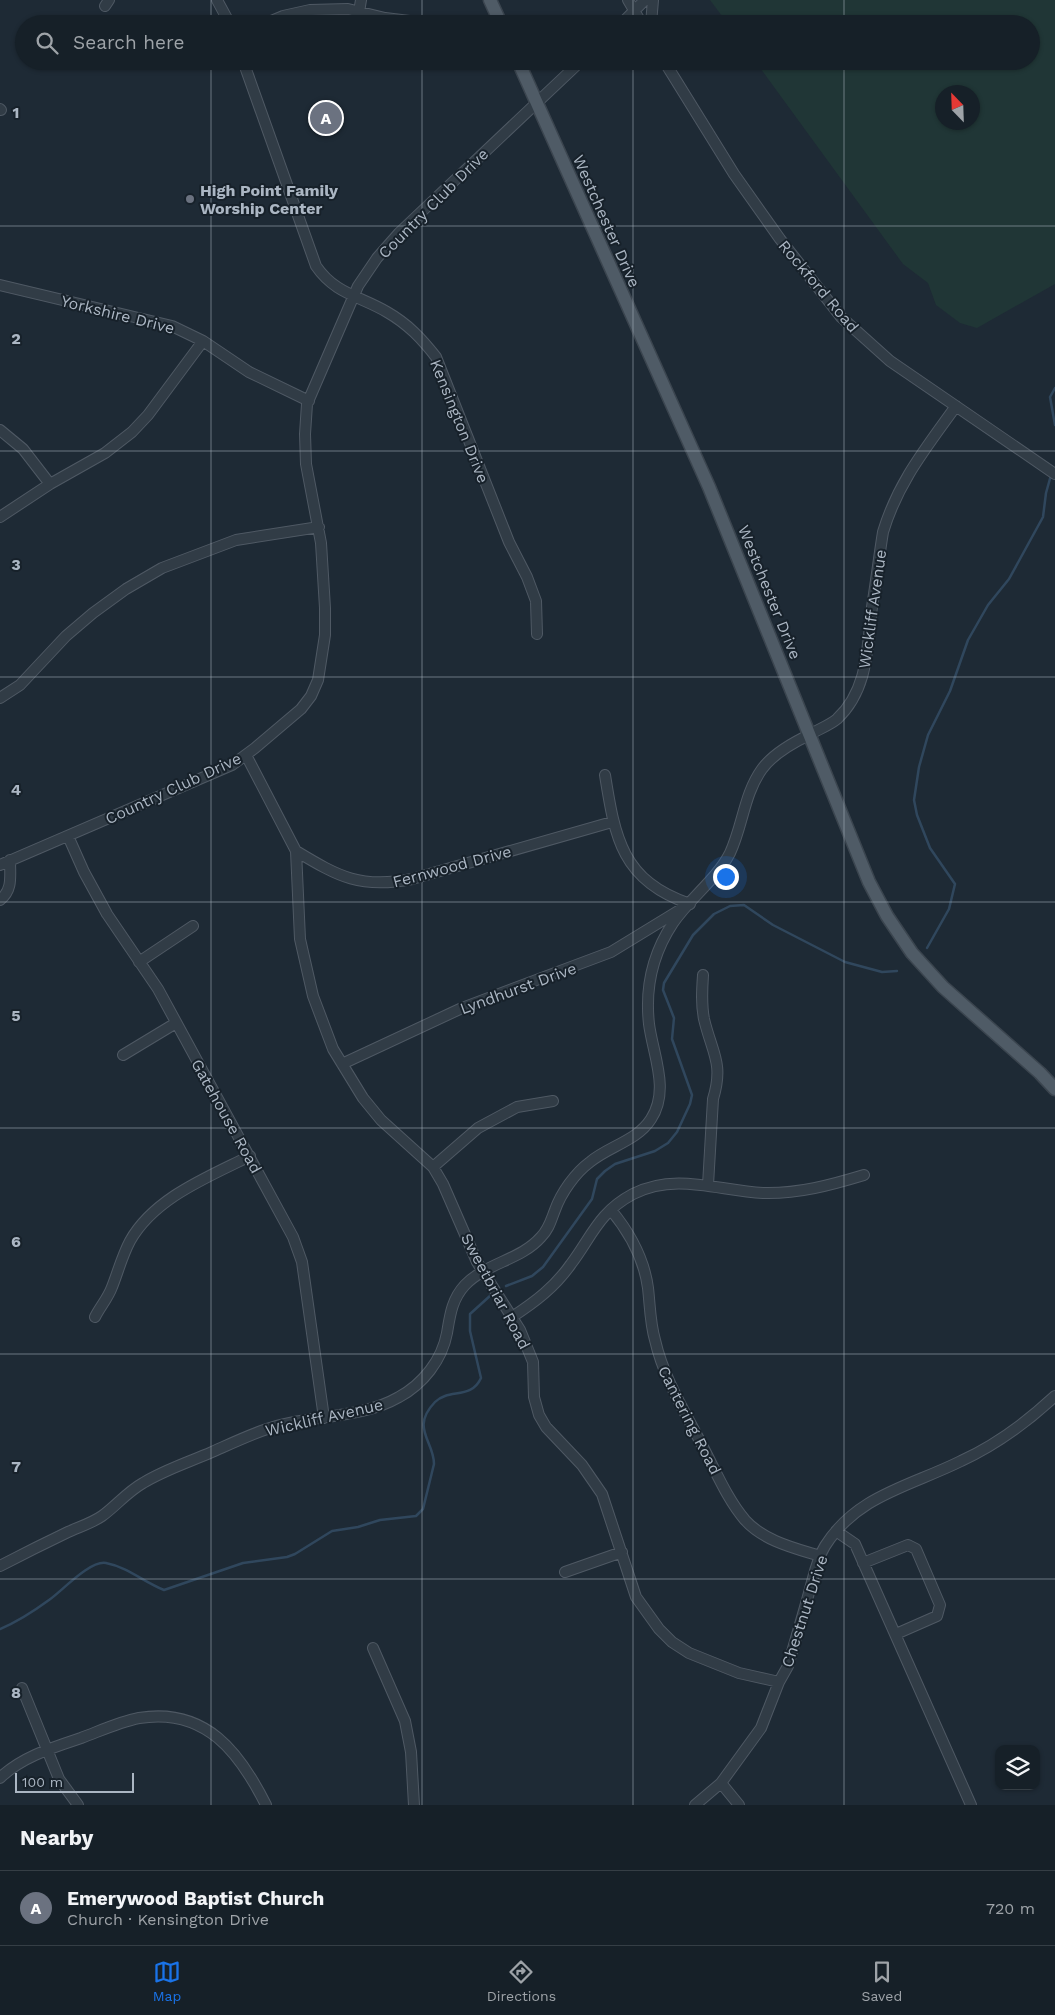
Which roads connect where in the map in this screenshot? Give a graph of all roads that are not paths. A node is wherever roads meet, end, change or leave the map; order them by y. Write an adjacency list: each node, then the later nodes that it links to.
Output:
1 (217, 0): 9 (street)
2 (361, 0): 8 (street)
3 (490, 0): 12 (main road)
4 (628, 0): 7 (street)
5 (646, 0): 7 (street)
6 (653, 0): 15 (street)
7 (634, 11): 13 (street); 14 (street)
8 (359, 12): 10 (street); 11 (street)
9 (225, 15)
10 (288, 15)
11 (372, 15)
12 (497, 15)
13 (630, 15)
14 (636, 15)
15 (652, 15)
16 (246, 70): 22 (street, Kensington Drive)
17 (522, 70): 20 (main road, Westchester Drive)
18 (572, 70): 20 (street, Country Club Drive)
19 (670, 70): 25 (street, Rockford Road)
20 (537, 103): 22 (street, Country Club Drive); 33 (main road, Westchester Drive)
21 (0, 286): 23 (street, Yorkshire Drive)
22 (354, 296): 24 (street, Country Club Drive); 31 (street, Kensington Drive)
23 (203, 341): 24 (street, Yorkshire Drive); 28 (street)
24 (309, 400): 30 (street, Country Club Drive)
25 (956, 406): 27 (street, Rockford Road); 33 (street, Wickliff Avenue)
26 (0, 430): 28 (street)
27 (1051, 471)
28 (50, 484): 29 (street)
29 (0, 517)
30 (319, 527): 32 (street); 34 (street, Country Club Drive)
31 (537, 634)
32 (0, 698)
33 (810, 734): 42 (street, Wickliff Avenue); 49 (main road, Westchester Drive)
34 (246, 755): 37 (street, Country Club Drive); 38 (street, Sweetbriar Road)
35 (605, 775): 36 (street)
36 (612, 822): 38 (street, Fernwood Drive); 42 (street)
37 (68, 836): 39 (street, Country Club Drive); 44 (street, Gatehouse Road)
38 (296, 851): 48 (street, Sweetbriar Road)
39 (10, 860): 40 (street, Country Club Drive); 41 (street)
40 (0, 865)
41 (0, 900)
42 (690, 904): 48 (street, Lyndhurst Drive); 56 (street, Wickliff Avenue)
43 (193, 926): 44 (street)
44 (139, 962): 46 (street, Gatehouse Road)
45 (702, 975): 54 (street)
46 (176, 1023): 47 (street); 51 (street, Gatehouse Road)
47 (123, 1055)
48 (342, 1064): 52 (street, Sweetbriar Road)
49 (1055, 1089)
50 (553, 1101): 52 (street)
51 (250, 1156): 57 (street); 60 (street, Gatehouse Road)
52 (433, 1167): 56 (street, Sweetbriar Road)
53 (864, 1176): 54 (street)
54 (708, 1185): 55 (street)
55 (611, 1210): 58 (street); 63 (street, Cantering Road)
56 (483, 1271): 58 (street, Sweetbriar Road); 60 (street, Wickliff Avenue)
57 (95, 1317)
58 (512, 1317): 62 (street, Sweetbriar Road)
59 (1055, 1396): 61 (street, Chestnut Drive)
60 (324, 1418): 65 (street, Wickliff Avenue)
61 (836, 1531): 63 (street, Chestnut Drive); 64 (street)
62 (622, 1552): 66 (street); 69 (street, Sweetbriar Road)
63 (820, 1556): 69 (street, Chestnut Drive)
64 (863, 1563): 67 (street); 67 (street)
65 (0, 1566)
66 (565, 1572)
67 (896, 1634): 79 (street)
68 (373, 1648): 76 (street)
69 (780, 1682): 73 (street, Chestnut Drive)
70 (22, 1688): 71 (street)
71 (48, 1751): 72 (street); 74 (street); 75 (street)
72 (0, 1778)
73 (721, 1783): 77 (street, Chestnut Drive); 78 (street)
74 (78, 1805)
75 (266, 1805)
76 (414, 1805)
77 (695, 1805)
78 (739, 1805)
79 (971, 1805)

